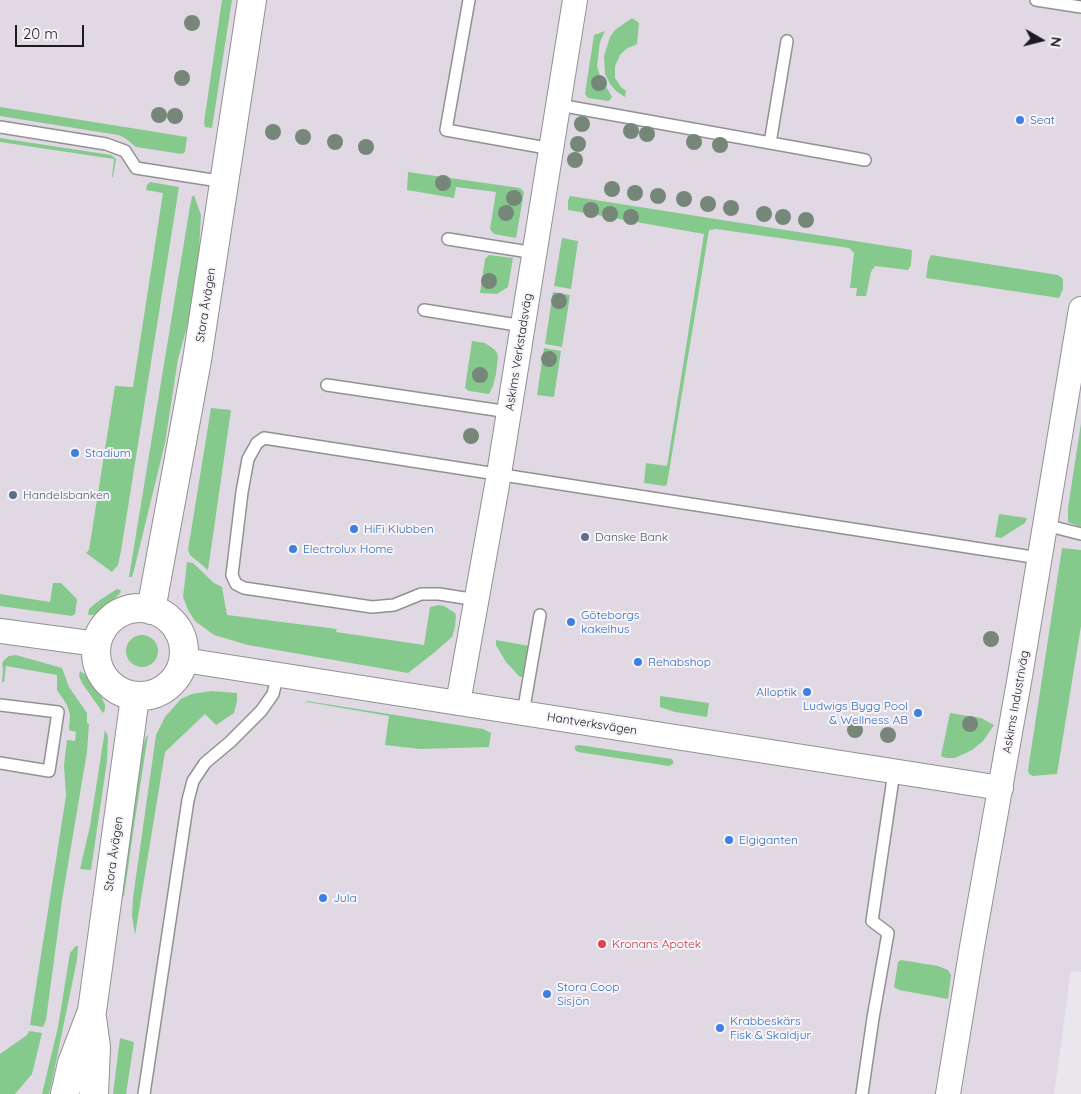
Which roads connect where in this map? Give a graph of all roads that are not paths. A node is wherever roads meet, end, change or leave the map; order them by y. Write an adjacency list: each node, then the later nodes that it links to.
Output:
1 (252, 0): 12 (street, Stora Åvägen)
2 (469, 0): 10 (lane)
3 (575, 0): 7 (street, Askims Verkstadsväg)
4 (1036, 0): 5 (lane)
5 (1081, 7)
6 (787, 40): 9 (lane)
7 (559, 105): 9 (lane); 10 (street, Askims Verkstadsväg)
8 (0, 127): 12 (lane)
9 (770, 143): 11 (lane)
10 (552, 149): 14 (street, Askims Verkstadsväg)
11 (865, 160)
12 (225, 182): 25 (street, Stora Åvägen)
13 (448, 239): 14 (lane)
14 (535, 253): 17 (street, Askims Verkstadsväg)
15 (424, 310): 17 (lane)
16 (1080, 321): 21 (street, Askims Industriväg)
17 (523, 326): 19 (street, Askims Verkstadsväg)
18 (327, 386): 19 (lane)
19 (509, 412): 20 (street, Askims Verkstadsväg)
20 (499, 474): 23 (lane); 24 (street, Askims Verkstadsväg); 24 (lane)
21 (1045, 525): 22 (lane); 23 (street, Askims Industriväg)
22 (1081, 534)
23 (1039, 558): 37 (street, Askims Industriväg)
24 (476, 600): 32 (street, Askims Verkstadsväg)
25 (151, 610): 28 (street); 29 (street)
26 (540, 615): 34 (lane)
27 (0, 631): 28 (street)
28 (96, 644): 31 (street)
29 (184, 660): 30 (street, Hantverksvägen); 31 (street)
30 (278, 674): 32 (street, Hantverksvägen); 41 (lane)
31 (136, 697): 38 (street, Stora Åvägen)
32 (458, 703): 34 (street, Hantverksvägen)
33 (0, 705): 35 (lane)
34 (523, 713): 36 (street, Hantverksvägen)
35 (0, 763)
36 (894, 772): 37 (street, Hantverksvägen); 42 (lane)
37 (1001, 788): 43 (street, Askims Industriväg)
38 (92, 1011): 39 (street, Stora Åvägen); 40 (street, Stora Åvägen)
39 (65, 1094)
40 (94, 1094)
41 (144, 1094)
42 (862, 1094)
43 (948, 1094)

